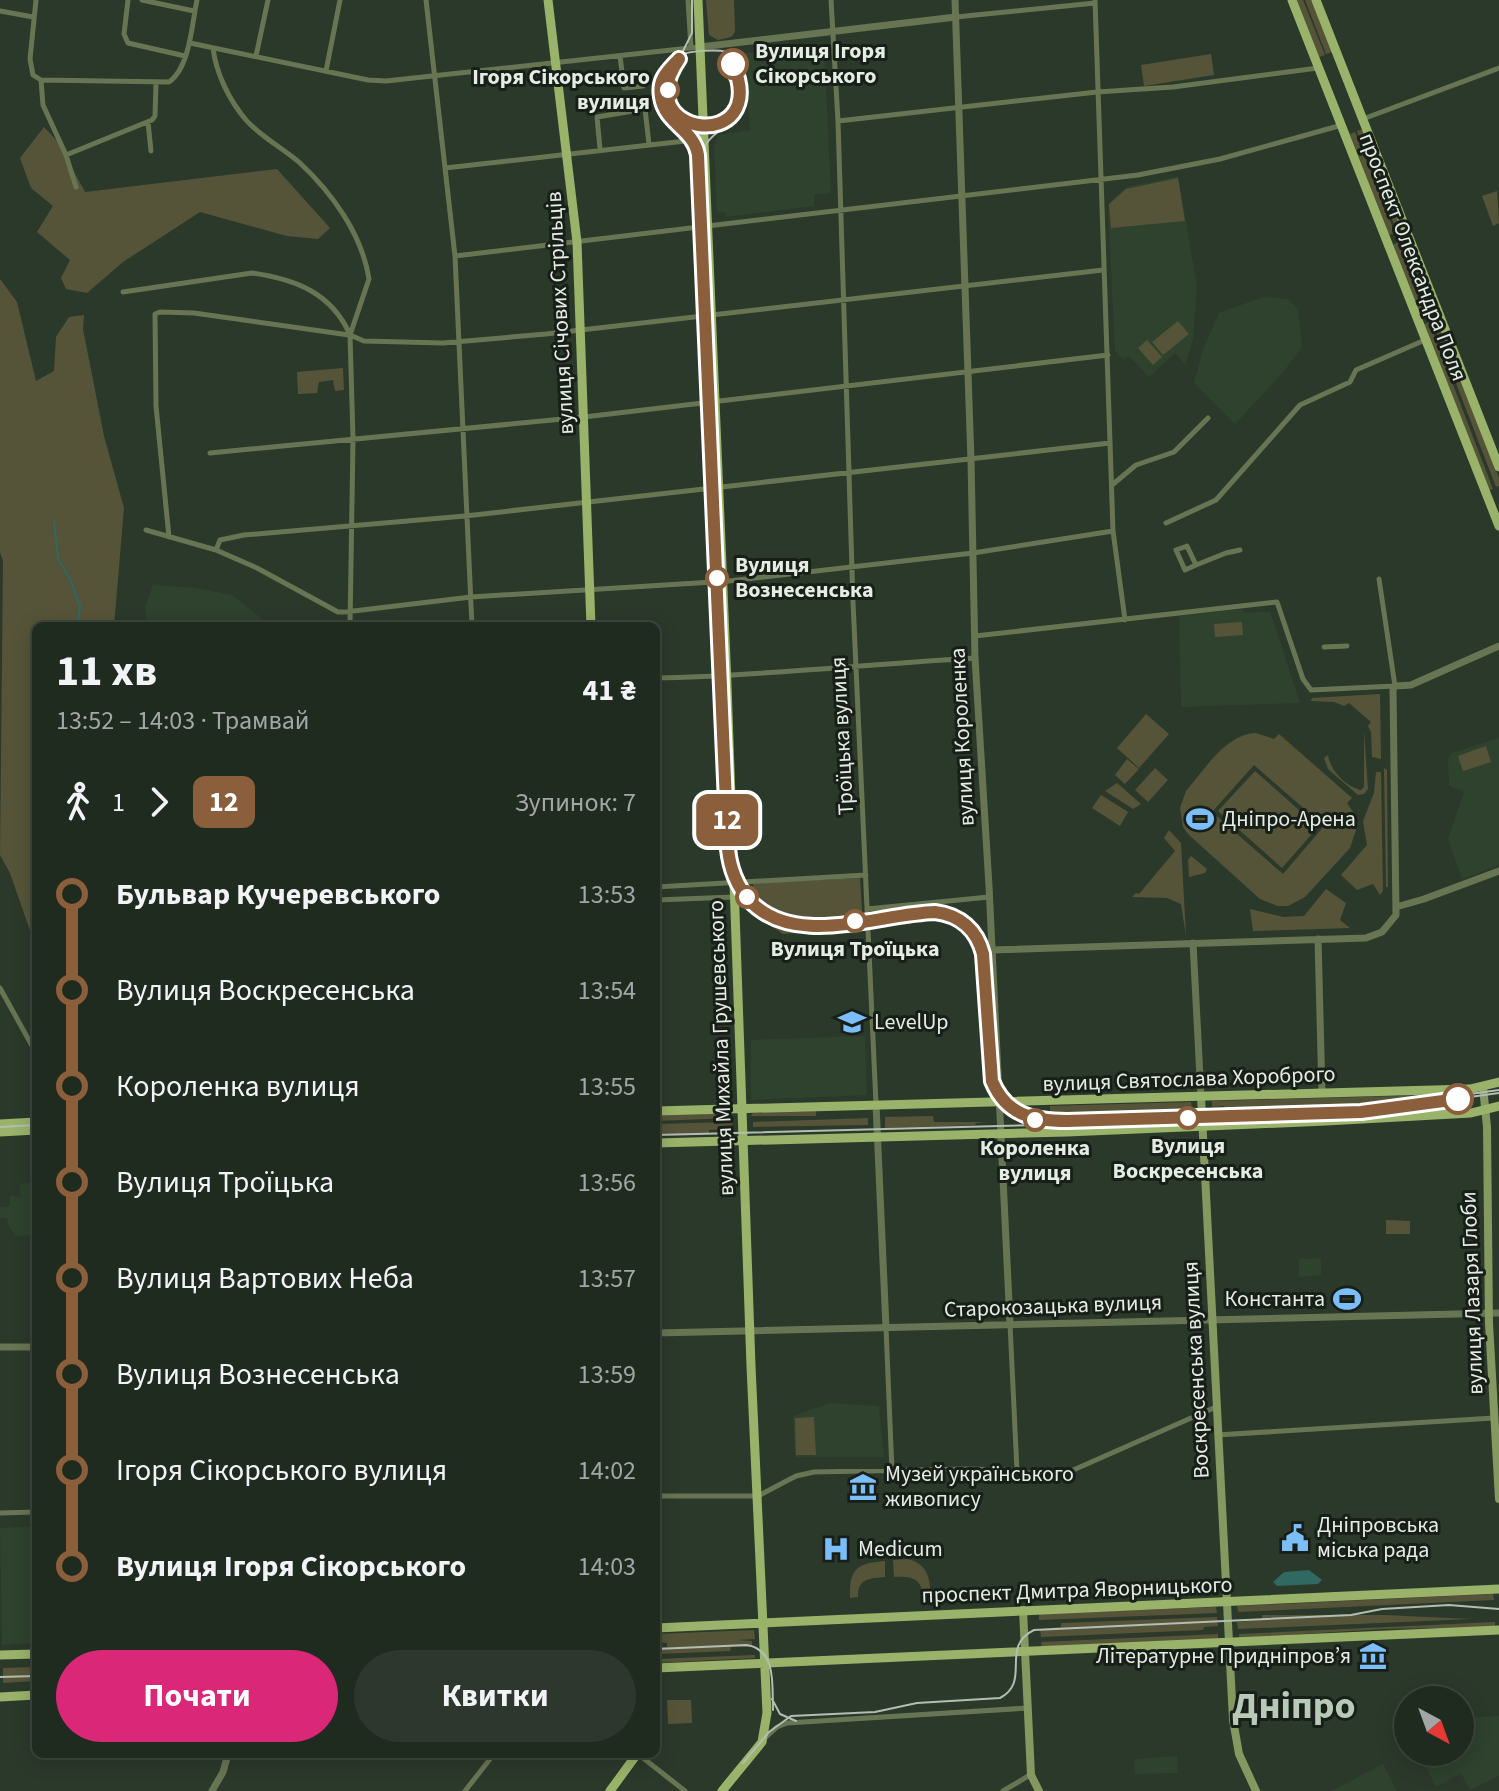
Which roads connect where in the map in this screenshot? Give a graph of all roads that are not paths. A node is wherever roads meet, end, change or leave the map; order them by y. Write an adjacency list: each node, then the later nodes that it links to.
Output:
1 (36, 0): 18 (street)
2 (128, 0): 24 (street)
3 (142, 0): 17 (street)
4 (197, 0): 17 (street)
5 (268, 0): 25 (street)
6 (340, 0): 31 (street)
7 (426, 0): 32 (street)
8 (548, 0): 27 (main road, вулиця Січових Стрільців)
9 (688, 0): 23 (street, вулиця Михайла Грушевського)
10 (698, 0): 23 (main road, вулиця Михайла Грушевського)
11 (831, 0): 20 (street, Троїцька вулиця)
12 (955, 0): 19 (street, вулиця Короленка)
13 (1292, 0): 29 (main road, проспект Олександра Поля)
14 (1316, 0): 28 (main road, проспект Олександра Поля)
15 (1095, 1): 19 (street); 36 (street)
16 (0, 11): 18 (street)
17 (194, 11): 21 (street)
18 (33, 17): 33 (street)
19 (956, 17): 20 (street); 37 (street, вулиця Короленка)
20 (832, 31): 23 (street); 39 (street, Троїцька вулиця)
21 (190, 43): 22 (street); 24 (street)
22 (213, 48): 25 (street); 62 (street)
23 (696, 48): 26 (street); 42 (main road, вулиця Михайла Грушевського)
24 (185, 56): 34 (street)
25 (256, 56): 31 (street)
26 (620, 56): 27 (street); 35 (street)
27 (556, 63): 32 (street); 46 (main road, вулиця Січових Стрільців)
28 (1341, 65): 29 (main road); 38 (main road, проспект Олександра Поля)
29 (1319, 68): 36 (street); 41 (main road, проспект Олександра Поля)
30 (1499, 68): 38 (street)
31 (326, 71): 32 (street)
32 (434, 76): 48 (street)
33 (41, 80): 34 (street); 47 (street)
34 (156, 83): 40 (street)
35 (643, 86)
36 (1097, 92): 37 (street); 49 (street)
37 (960, 107): 39 (street); 51 (street, вулиця Короленка)
38 (1363, 119): 41 (main road); 76 (main road, проспект Олександра Поля)
39 (838, 121): 52 (street, Троїцька вулиця)
40 (148, 122): 45 (street); 47 (street)
41 (1342, 126): 49 (street); 63 (main road, проспект Олександра Поля)
42 (704, 139): 43 (street); 53 (main road, вулиця Михайла Грушевського)
43 (649, 144): 44 (street); 44 (street)
44 (600, 149): 46 (street)
45 (151, 151)
46 (568, 153): 48 (street); 54 (main road, вулиця Січових Стрільців)
47 (66, 155): 50 (street)
48 (445, 168): 55 (street)
49 (1100, 181): 51 (street); 56 (street)
50 (76, 187)
51 (963, 195): 52 (street); 57 (street, вулиця Короленка)
52 (840, 211): 53 (street); 59 (street, Троїцька вулиця)
53 (708, 227): 54 (street); 60 (main road, вулиця Михайла Грушевського)
54 (577, 242): 55 (street); 61 (main road, вулиця Січових Стрільців)
55 (455, 256): 64 (street)
56 (1103, 270): 57 (street); 65 (street)
57 (965, 285): 59 (street); 66 (street, вулиця Короленка)
58 (123, 292): 62 (street)
59 (844, 298): 60 (street); 67 (street, Троїцька вулиця)
60 (712, 315): 61 (street); 68 (main road, вулиця Михайла Грушевського)
61 (582, 330): 64 (street); 69 (main road, вулиця Січових Стрільців)
62 (350, 335): 64 (street); 72 (street); 87 (street)
63 (1426, 340): 82 (street); 83 (main road, проспект Олександра Поля)
64 (459, 341): 71 (street)
65 (1108, 355): 66 (street); 73 (street)
66 (968, 373): 67 (street); 75 (street, вулиця Короленка)
67 (846, 386): 68 (street); 77 (street, Троїцька вулиця)
68 (715, 403): 69 (street); 79 (main road, вулиця Михайла Грушевського)
69 (584, 417): 71 (street); 80 (main road, вулиця Січових Стрільців)
70 (1208, 418): 78 (street)
71 (462, 429): 72 (street); 81 (street)
72 (353, 439): 74 (street); 84 (street)
73 (1110, 443): 75 (street); 78 (street)
74 (210, 453)
75 (971, 460): 77 (street); 90 (street, вулиця Короленка)
76 (1499, 467)
77 (848, 474): 79 (street); 91 (street, Троїцька вулиця)
78 (1112, 486): 86 (street)
79 (719, 488): 80 (street); 94 (main road, вулиця Михайла Грушевського)
80 (587, 502): 81 (street); 95 (main road, вулиця Січових Стрільців)
81 (465, 516): 84 (street); 96 (street)
82 (1166, 523)
83 (1499, 526)
84 (352, 527): 88 (street); 97 (street)
85 (146, 530): 87 (street)
86 (1113, 531): 90 (street); 98 (street)
87 (169, 537): 88 (street)
88 (216, 550): 97 (street)
89 (1240, 550): 92 (street)
90 (973, 553): 91 (street); 102 (street, вулиця Короленка)
91 (853, 565): 94 (street); 107 (street, Троїцька вулиця)
92 (1196, 565): 92 (street)
93 (1379, 579): 110 (street)
94 (723, 581): 95 (street); 108 (main road, вулиця Михайла Грушевського)
95 (590, 589): 96 (street); 101 (main road, вулиця Січових Стрільців)
96 (471, 597): 97 (street); 100 (street)
97 (351, 611): 99 (street)
98 (1125, 620): 102 (street); 110 (street)
99 (350, 622)
100 (472, 622)
101 (591, 622)
102 (975, 636): 106 (street, вулиця Короленка)
103 (1347, 646): 105 (street)
104 (1499, 646): 110 (street)
105 (1324, 647)
106 (975, 658): 107 (street); 116 (street, вулиця Короленка)
107 (857, 665): 108 (street); 112 (street, Троїцька вулиця)
108 (727, 677): 109 (street); 113 (main road, вулиця Михайла Грушевського)
109 (660, 678)
110 (1395, 686): 119 (street)
111 (1499, 871): 119 (street)
112 (866, 875): 113 (street); 118 (street, Троїцька вулиця)
113 (733, 883): 114 (street); 115 (main road, вулиця Михайла Грушевського)
114 (660, 887)
115 (734, 897): 117 (street); 132 (main road, вулиця Михайла Грушевського)
116 (989, 897): 118 (street); 122 (street, вулиця Короленка)
117 (660, 900)
118 (867, 909): 130 (street, Троїцька вулиця)
119 (1396, 911): 120 (street)
120 (1318, 939): 121 (street); 127 (street)
121 (1193, 943): 122 (street); 128 (street, Воскресенська вулиця)
122 (991, 950): 129 (street, вулиця Короленка)
123 (0, 988): 124 (street)
124 (32, 1046)
125 (1499, 1082): 126 (main road, вулиця Святослава Хороброго)
126 (1483, 1087): 127 (main road, вулиця Святослава Хороброго); 133 (main road, вулиця Лазаря Глоби)
127 (1322, 1093): 128 (main road, вулиця Святослава Хороброго)
128 (1201, 1097): 129 (main road, вулиця Святослава Хороброго); 137 (main road, Воскресенська вулиця)
129 (999, 1100): 130 (main road, вулиця Святослава Хороброго); 140 (street, вулиця Короленка)
130 (876, 1104): 132 (main road, вулиця Святослава Хороброго); 141 (street, Троїцька вулиця)
131 (1499, 1106): 133 (main road)
132 (742, 1109): 134 (main road, вулиця Святослава Хороброго); 142 (main road, вулиця Михайла Грушевського)
133 (1485, 1110): 137 (main road); 144 (main road, вулиця Лазаря Глоби)
134 (660, 1111)
135 (32, 1122): 136 (main road)
136 (0, 1124)
137 (1201, 1125): 140 (main road); 146 (main road, Воскресенська вулиця)
138 (32, 1130): 139 (main road)
139 (0, 1132)
140 (1001, 1133): 141 (main road); 147 (street, вулиця Короленка)
141 (877, 1136): 142 (main road); 148 (street, Троїцька вулиця)
142 (743, 1141): 143 (main road); 149 (main road, вулиця Михайла Грушевського)
143 (660, 1143)
144 (1489, 1313): 145 (street, Старокозацька вулиця); 146 (street, Старокозацька вулиця); 154 (main road, вулиця Лазаря Глоби)
145 (1499, 1313)
146 (1211, 1319): 147 (street, Старокозацька вулиця); 153 (main road, Воскресенська вулиця)
147 (1010, 1324): 148 (street, Старокозацька вулиця); 157 (street, вулиця Короленка)
148 (886, 1328): 149 (street, Старокозацька вулиця); 156 (street, Троїцька вулиця)
149 (750, 1331): 150 (street, Старокозацька вулиця); 159 (main road, вулиця Михайла Грушевського)
150 (660, 1333)
151 (0, 1347): 152 (street)
152 (32, 1347)
153 (1216, 1407): 155 (main road, Воскресенська вулиця); 157 (street)
154 (1494, 1418): 155 (street); 160 (main road, вулиця Лазаря Глоби)
155 (1217, 1435): 164 (main road, Воскресенська вулиця)
156 (892, 1471): 157 (street); 159 (street)
157 (1017, 1471)
158 (660, 1496): 159 (street)
159 (758, 1496): 166 (main road, вулиця Михайла Грушевського)
160 (1499, 1499)
161 (32, 1512): 162 (street)
162 (0, 1513)
163 (1499, 1589): 164 (main road, проспект Дмитра Яворницького)
164 (1227, 1602): 165 (main road, проспект Дмитра Яворницького); 169 (main road, Воскресенська вулиця)
165 (1023, 1610): 166 (main road, проспект Дмитра Яворницького); 170 (main road)
166 (764, 1622): 167 (main road, проспект Дмитра Яворницького); 173 (main road, вулиця Михайла Грушевського)
167 (660, 1628)
168 (1499, 1630): 169 (main road)
169 (1228, 1642): 170 (main road); 191 (main road, Воскресенська вулиця)
170 (1025, 1652): 173 (main road); 177 (main road)
171 (32, 1654): 172 (main road)
172 (0, 1655)
173 (766, 1663): 174 (main road); 178 (main road, вулиця Михайла Грушевського)
174 (660, 1668)
175 (32, 1695): 176 (main road)
176 (0, 1697)
177 (1028, 1708): 178 (street); 183 (main road)
178 (762, 1742): 188 (main road)
179 (225, 1758): 184 (street)
180 (491, 1758): 185 (street)
181 (635, 1758): 186 (main road)
182 (643, 1758): 187 (street)
183 (1031, 1775): 189 (street); 190 (main road)
184 (212, 1791)
185 (466, 1791)
186 (610, 1791)
187 (685, 1791)
188 (722, 1791)
189 (1003, 1791)
190 (1039, 1791)
191 (1256, 1791)

